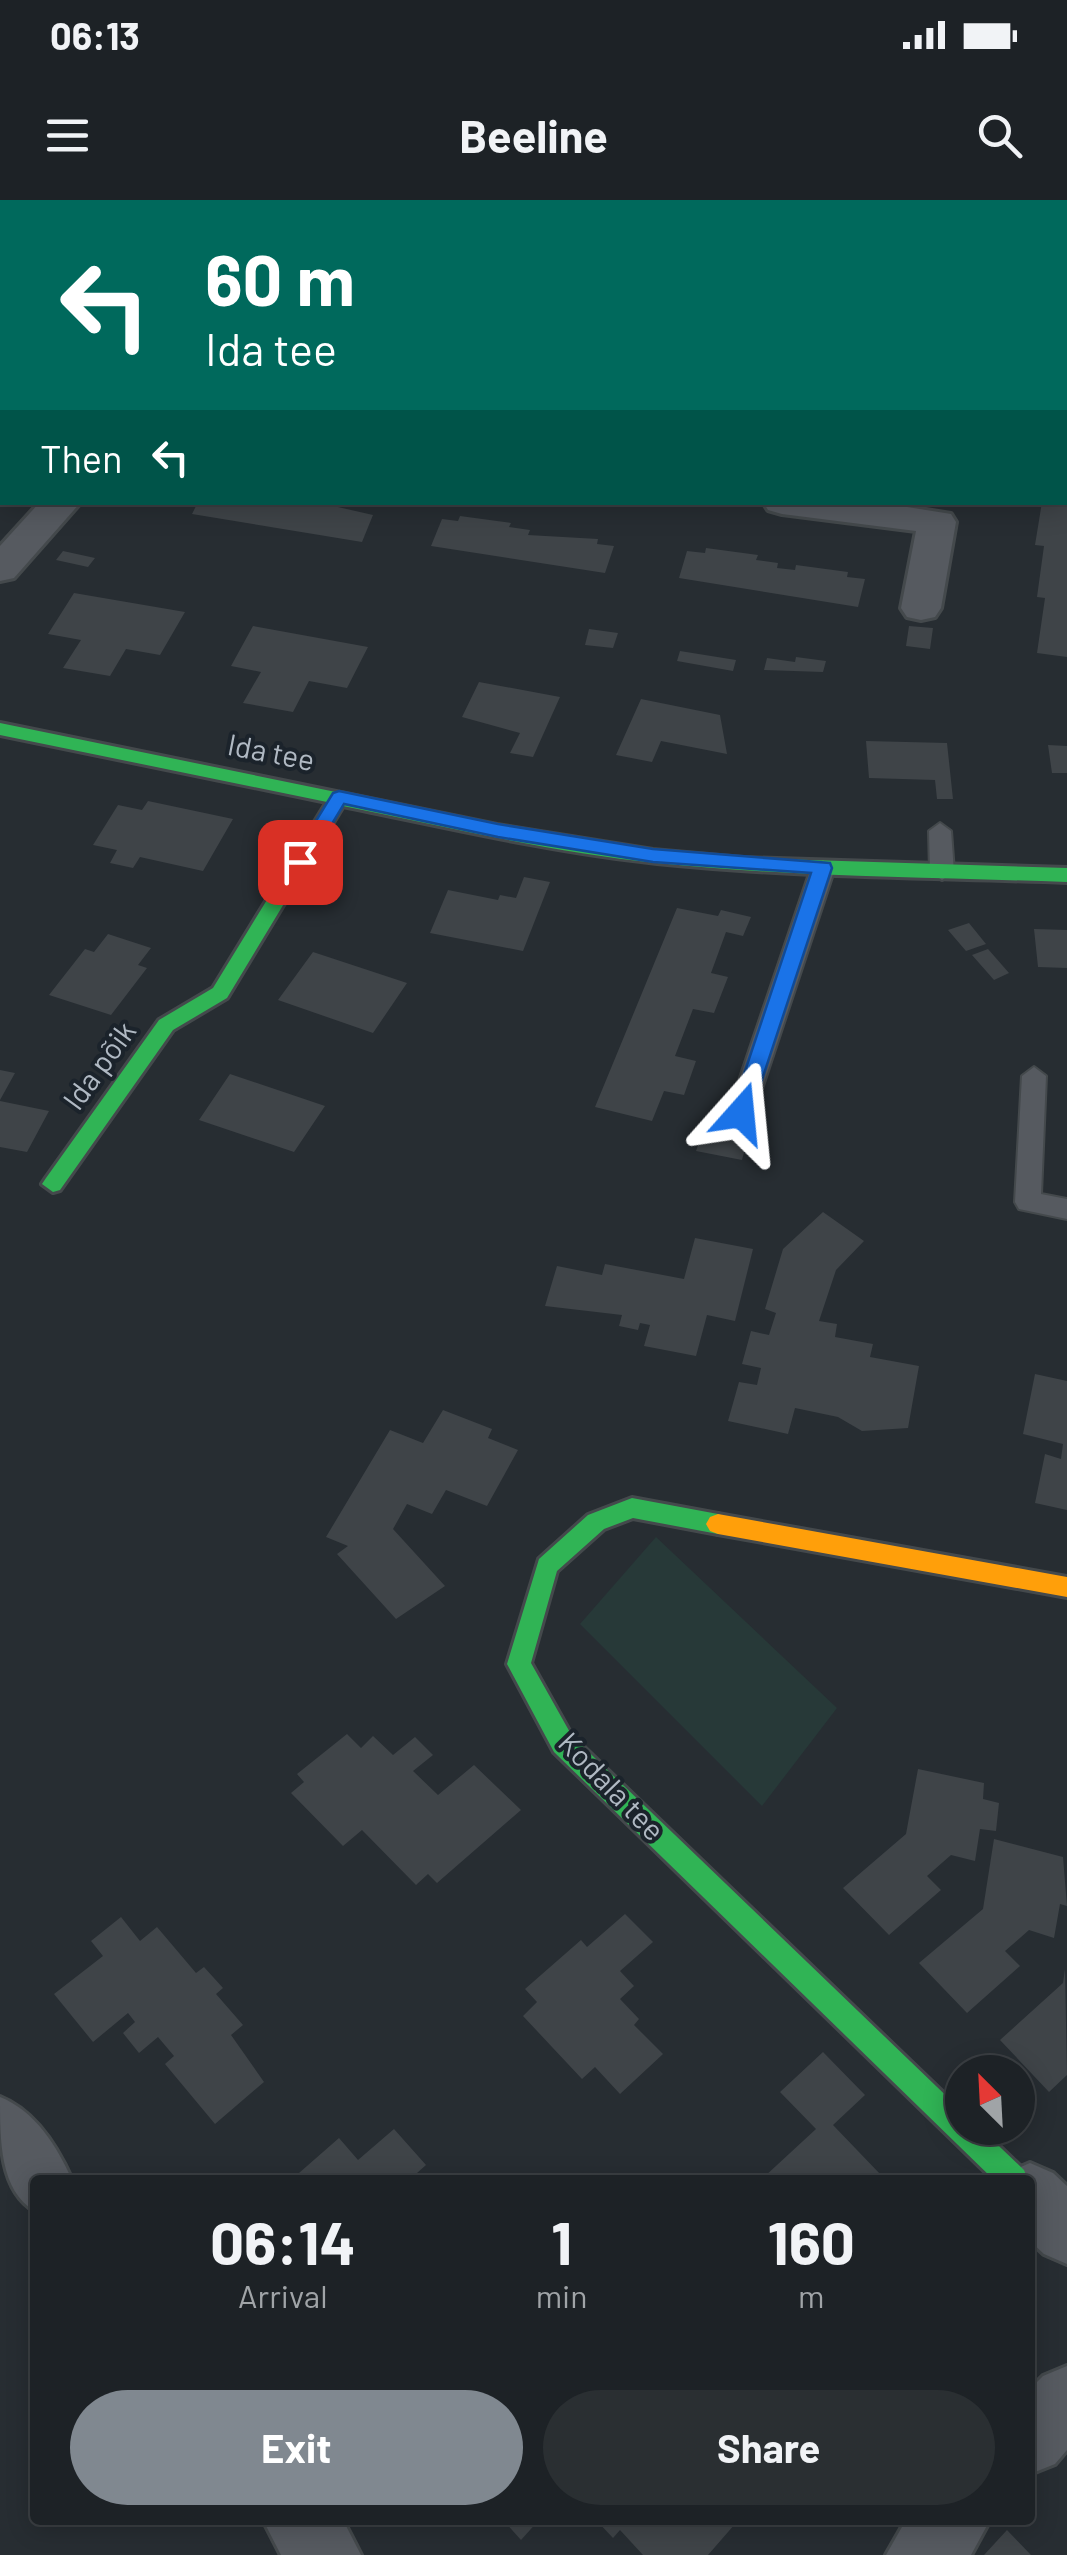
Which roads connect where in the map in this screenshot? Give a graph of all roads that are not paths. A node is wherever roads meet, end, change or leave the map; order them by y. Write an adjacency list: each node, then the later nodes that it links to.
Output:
1 (59, 505): 4 (street)
2 (829, 505): 3 (street)
3 (939, 512): 5 (street)
4 (0, 568)
5 (920, 608)
6 (0, 729): 7 (street, Ida tee)
7 (339, 797): 9 (street, Ida tee); 14 (street, Ida põik)
8 (940, 831): 10 (lane)
9 (823, 868): 10 (street, Ida tee); 13 (lane)
10 (942, 872): 11 (street, Ida tee)
11 (1067, 876)
12 (1034, 1076): 15 (lane)
13 (741, 1113)
14 (53, 1184)
15 (1067, 1209)
16 (1067, 1588): 19 (street, Kodala tee)
17 (0, 2129): 18 (street)
18 (35, 2175)
19 (1009, 2175)
20 (1035, 2201): 21 (street)
21 (1067, 2231)
22 (1067, 2400): 23 (street)
23 (1035, 2435)
24 (302, 2525): 26 (street)
25 (950, 2525): 27 (street)
26 (325, 2555)
27 (922, 2555)

